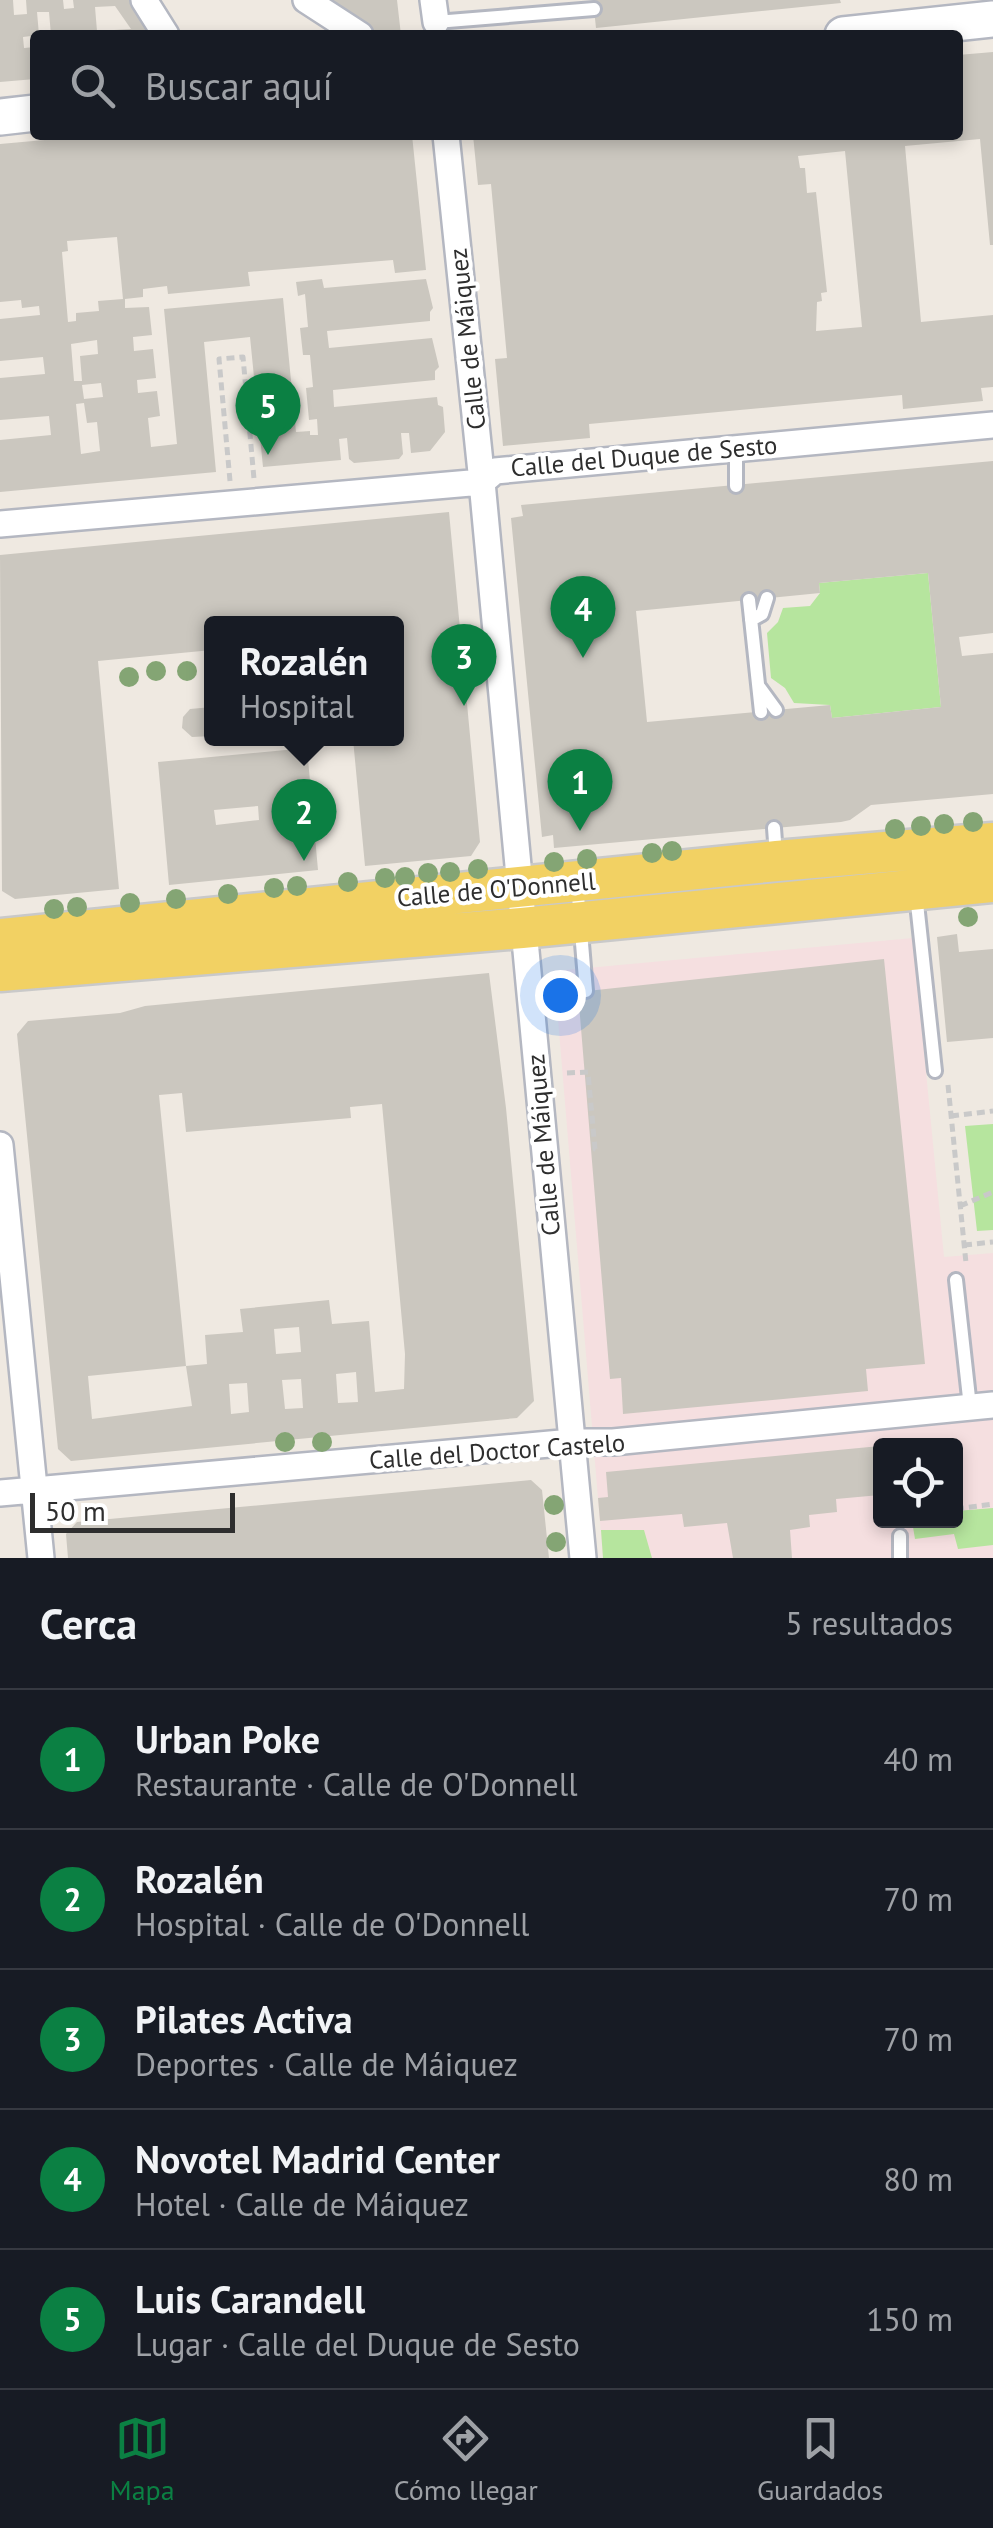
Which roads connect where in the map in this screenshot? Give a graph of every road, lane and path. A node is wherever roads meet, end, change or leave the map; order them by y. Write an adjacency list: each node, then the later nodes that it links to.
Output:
1 (144, 0): 6 (street)
2 (306, 0): 7 (street)
3 (594, 9): 4 (lane)
4 (435, 19)
5 (993, 19): 8 (street)
6 (163, 30)
7 (352, 30)
8 (890, 30)
9 (30, 114): 10 (street)
10 (0, 116)
11 (447, 140): 14 (street, Calle de Máiquez)
12 (993, 426): 13 (street, Calle del Duque de Sesto)
13 (736, 447): 14 (street, Calle del Duque de Sesto); 15 (lane)
14 (482, 482): 16 (street, Calle del Duque de Sesto); 25 (street, Calle de Máiquez)
15 (736, 486)
16 (244, 503): 16 (path); 17 (street, Calle del Duque de Sesto)
17 (0, 524)
18 (766, 598): 20 (lane)
19 (749, 600): 20 (lane)
20 (751, 620): 21 (lane)
21 (768, 711)
22 (993, 843): 23 (main road, Calle de O'Donnell)
23 (577, 882): 25 (main road, Calle de O'Donnell); 27 (lane)
24 (993, 882): 26 (main road, Calle de O'Donnell)
25 (518, 886): 28 (street, Calle de Máiquez); 29 (main road, Calle de O'Donnell)
26 (916, 888): 27 (main road, Calle de O'Donnell); 33 (lane)
27 (580, 922): 28 (main road, Calle de O'Donnell); 31 (lane)
28 (522, 928): 30 (main road, Calle de O'Donnell); 45 (street, Calle de Máiquez)
29 (0, 939)
30 (0, 971)
31 (586, 992)
32 (567, 1074): 37 (path)
33 (941, 1074): 35 (path)
34 (990, 1113): 35 (path)
35 (951, 1116): 39 (path)
36 (0, 1145): 46 (street)
37 (600, 1150)
38 (993, 1192): 39 (path)
39 (960, 1206): 41 (path)
40 (993, 1242): 41 (path)
41 (964, 1245): 42 (path)
42 (966, 1264)
43 (956, 1280): 44 (lane)
44 (981, 1406): 45 (street, Calle del Doctor Castelo)
45 (572, 1442): 46 (street, Calle del Doctor Castelo); 52 (street, Calle de Máiquez)
46 (36, 1490): 47 (street, Calle del Doctor Castelo); 51 (street)
47 (0, 1493)
48 (993, 1504): 49 (path)
49 (963, 1507)
50 (900, 1536): 53 (lane)
51 (42, 1558)
52 (583, 1558)
53 (900, 1558)

